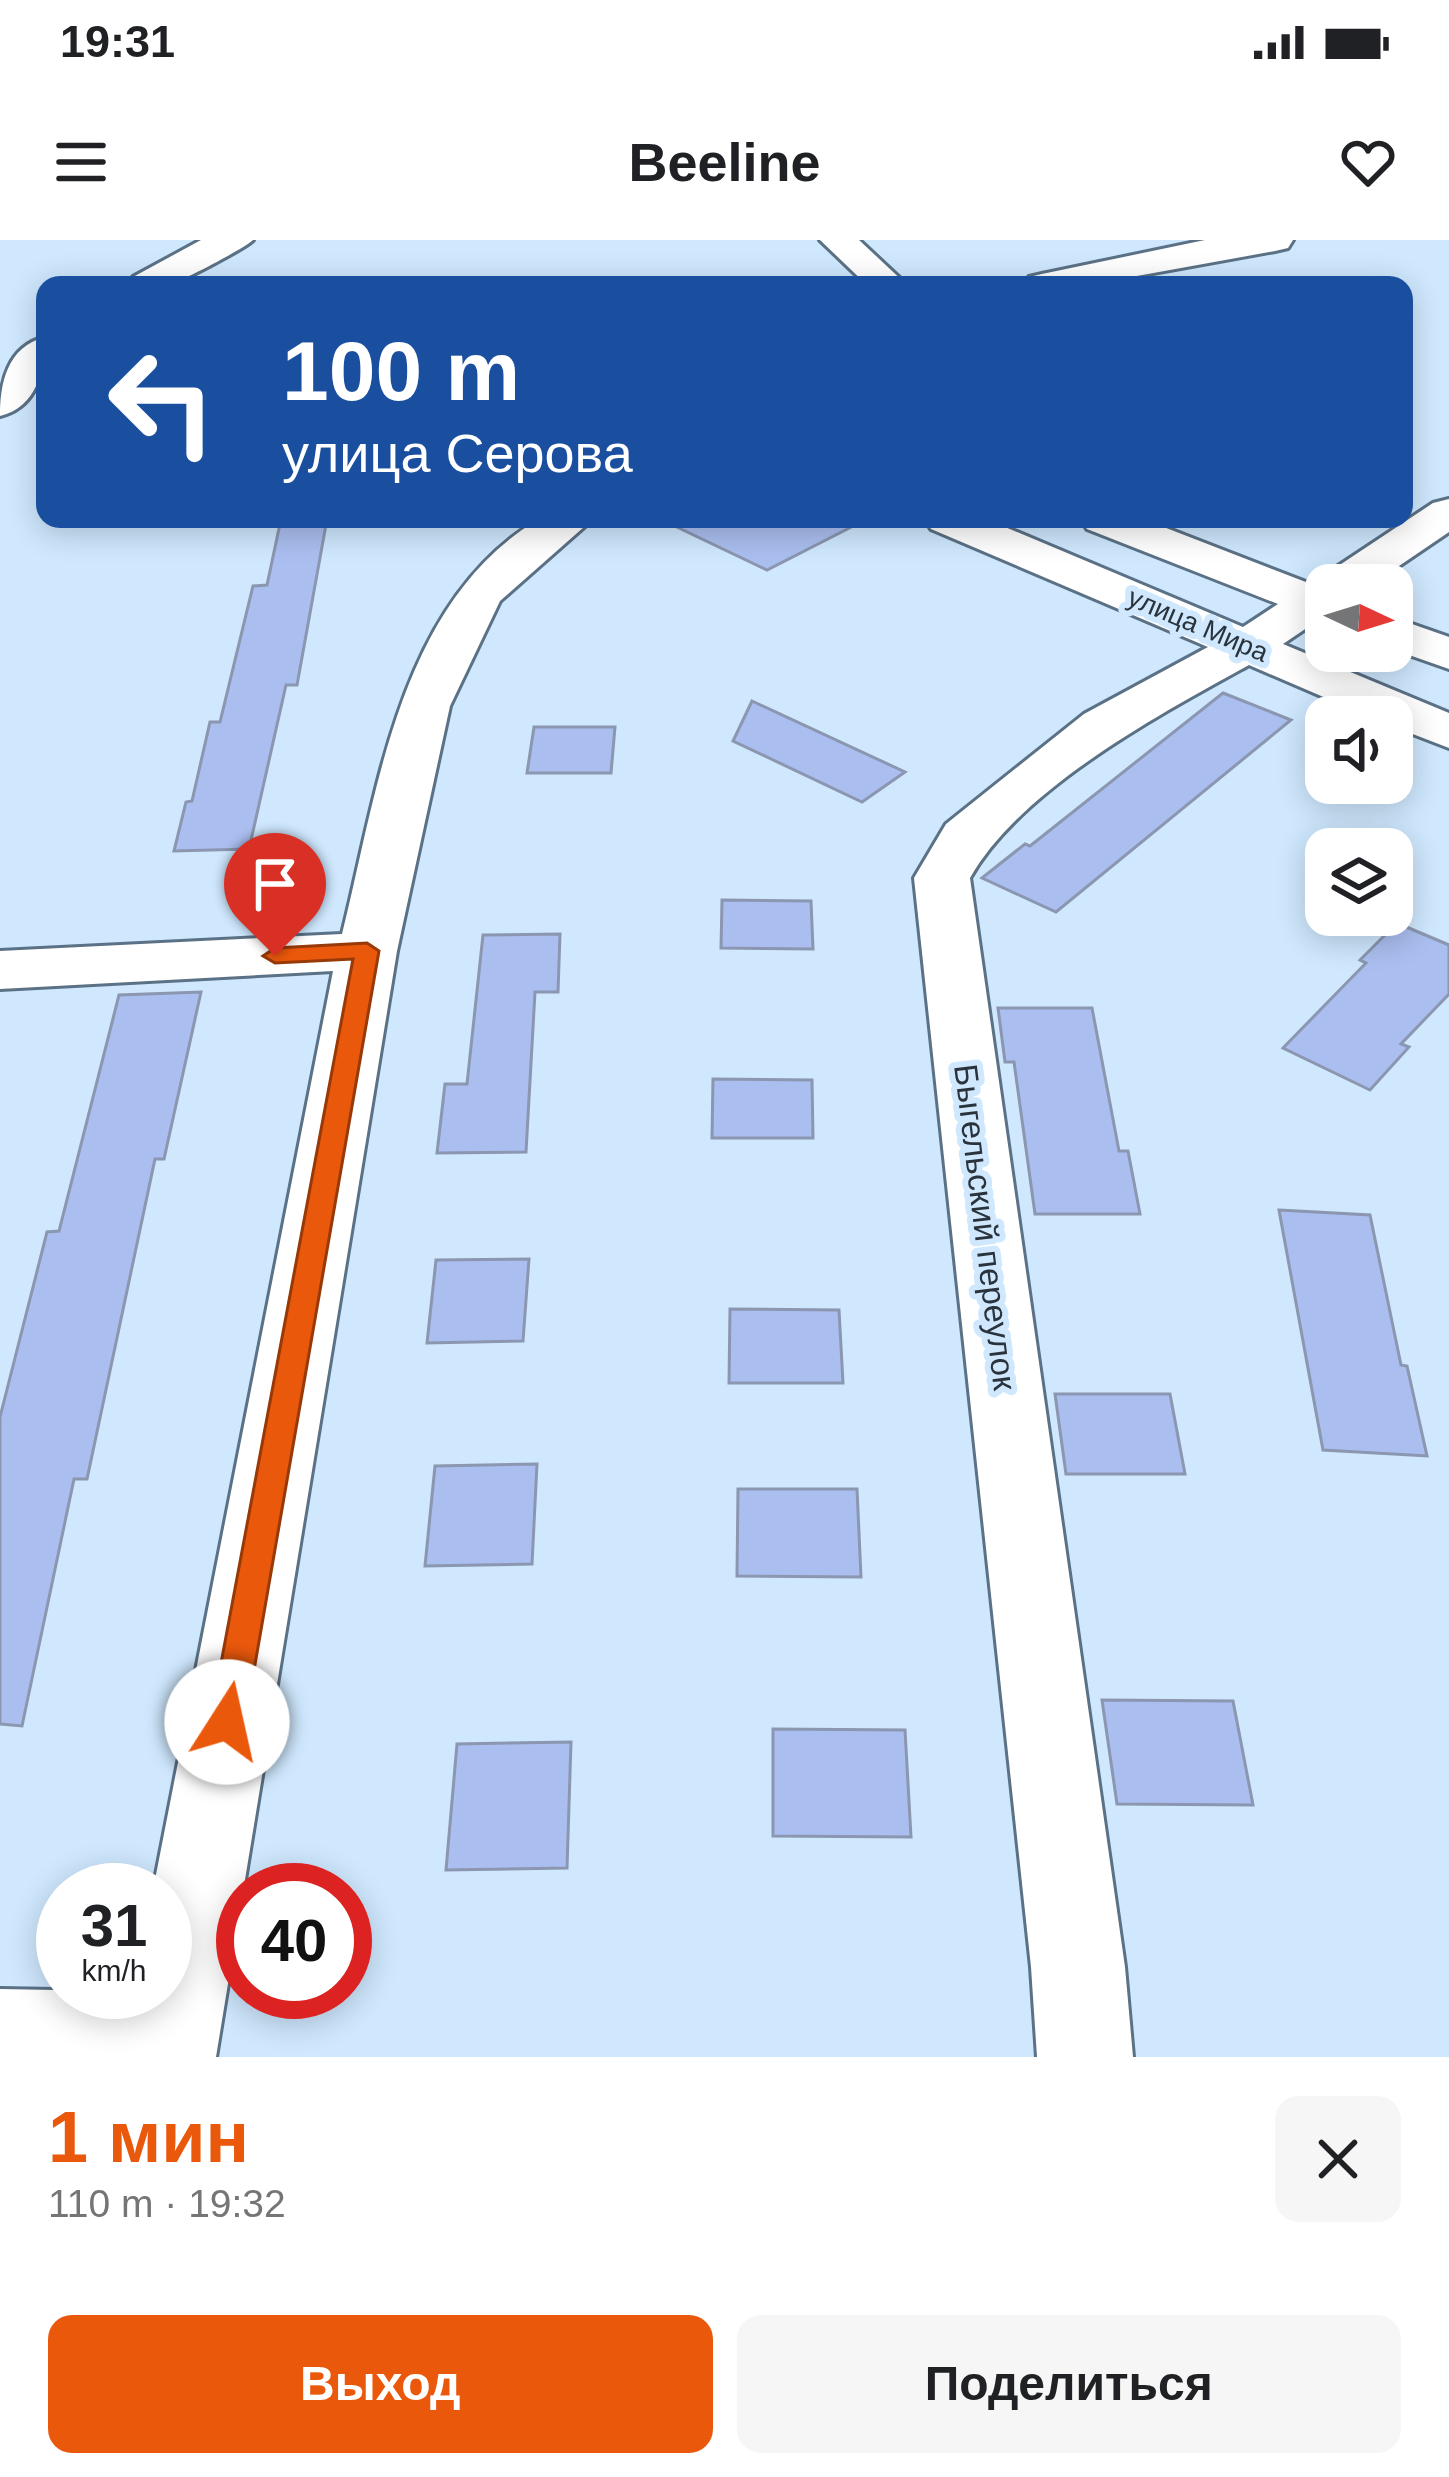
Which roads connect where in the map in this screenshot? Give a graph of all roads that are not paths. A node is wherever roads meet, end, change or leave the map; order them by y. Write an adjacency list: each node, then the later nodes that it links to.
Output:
1 (235, 240): 4 (street)
2 (838, 240): 5 (street)
3 (1275, 240): 6 (street)
4 (161, 276)
5 (879, 276)
6 (1079, 276)
7 (36, 360): 8 (street)
8 (0, 405): 9 (street)
9 (36, 409)
10 (1449, 512): 14 (street, Быгельский переулок)
11 (556, 528): 21 (street)
12 (968, 528): 18 (street, улица Мира)
13 (1129, 528): 15 (street, улица Мира)
14 (1373, 564)
15 (1305, 588)
16 (1305, 610): 18 (street, Быгельский переулок)
17 (1413, 640): 19 (street)
18 (1247, 646): 20 (street, улица Мира); 25 (street, Быгельский переулок)
19 (1449, 654)
20 (1449, 732)
21 (367, 951): 22 (street); 24 (street)
22 (0, 970)
23 (0, 2037): 24 (street)
24 (169, 2048)
25 (1085, 2057)

